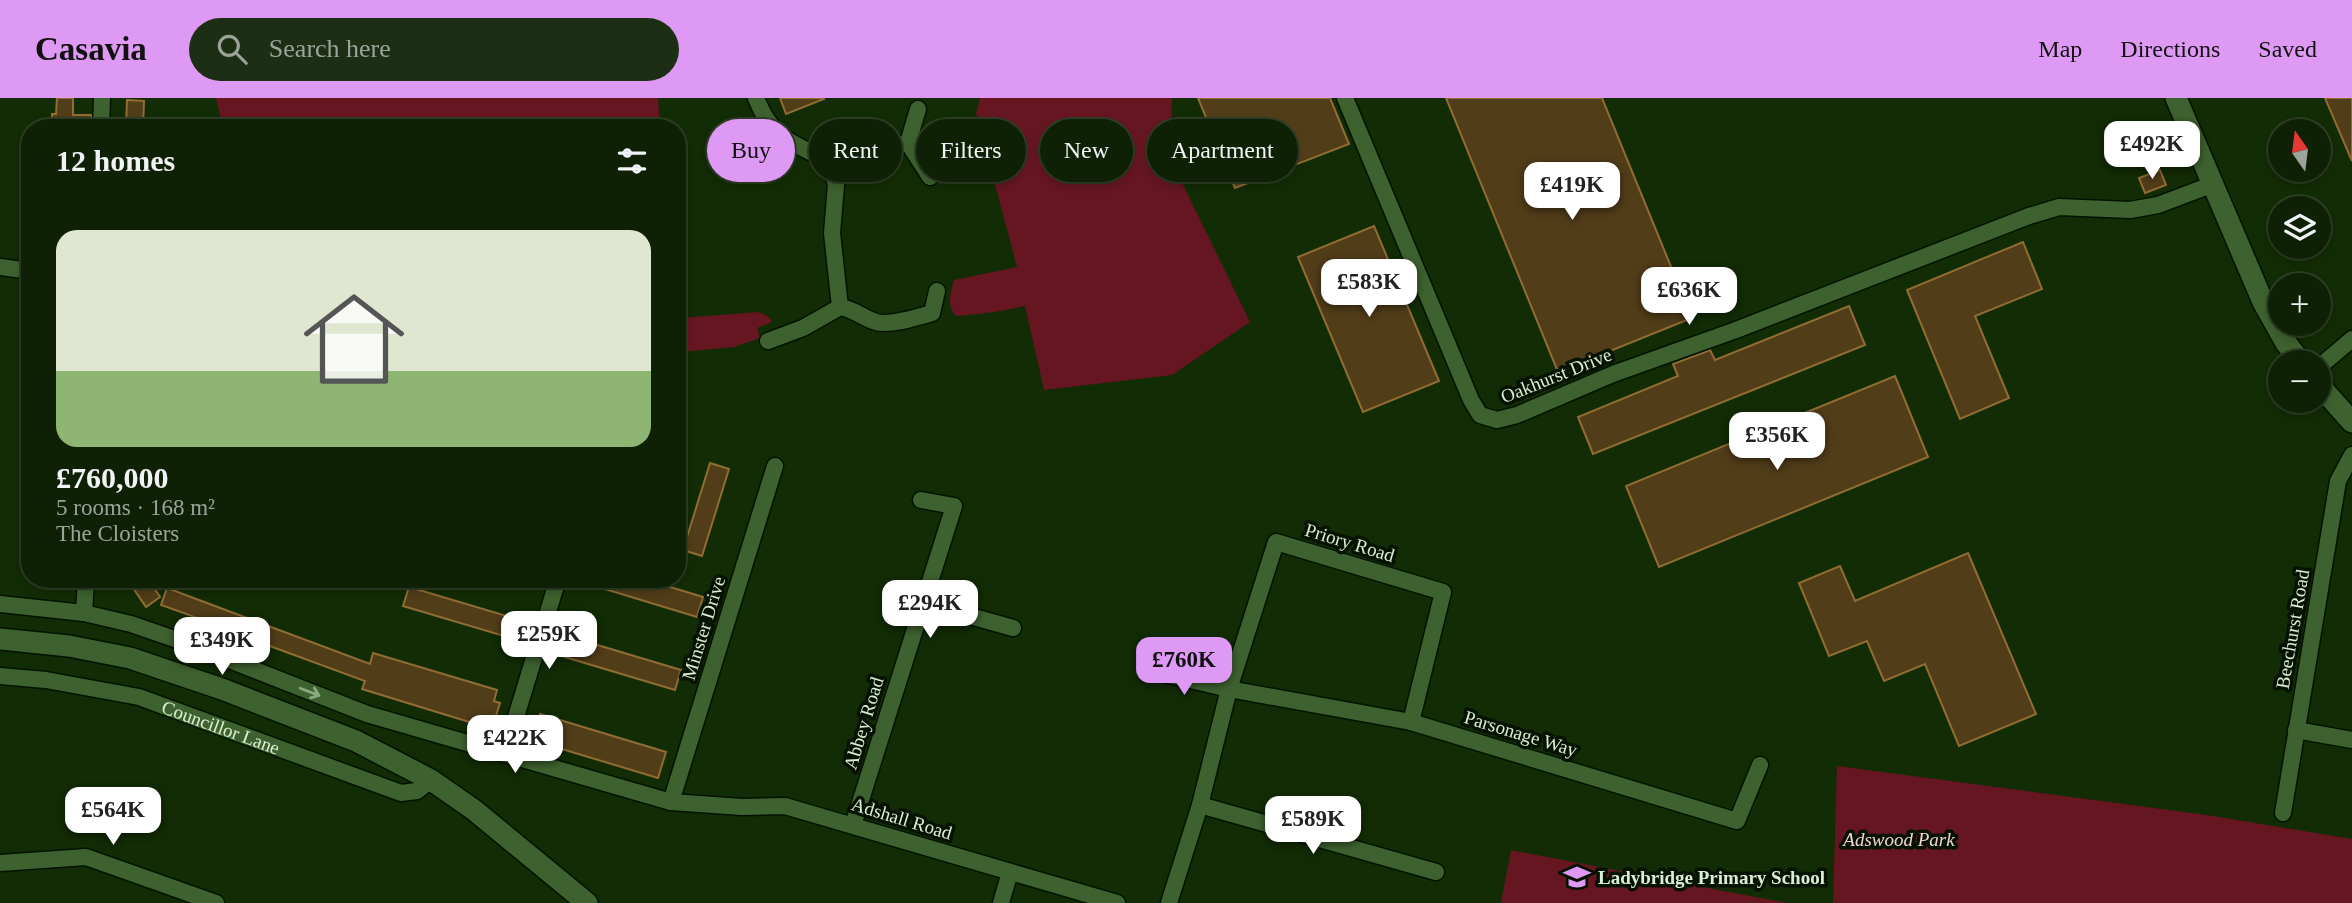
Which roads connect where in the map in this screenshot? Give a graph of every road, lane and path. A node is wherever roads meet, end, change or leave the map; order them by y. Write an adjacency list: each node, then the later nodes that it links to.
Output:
1 (102, 98): 6 (street)
2 (756, 98): 9 (street)
3 (1345, 98): 12 (street, Oakhurst Drive)
4 (2176, 98): 12 (street)
5 (918, 109): 7 (street)
6 (101, 119)
7 (908, 143): 8 (street); 10 (street)
8 (902, 144)
9 (809, 152)
10 (916, 155)
11 (835, 182): 16 (street)
12 (2211, 185): 19 (street)
13 (0, 267): 14 (street)
14 (21, 270)
15 (937, 291): 16 (street)
16 (840, 307): 18 (street)
17 (2352, 339): 20 (street)
18 (768, 341)
19 (2292, 350)
20 (2331, 357)
21 (2331, 398): 22 (street)
22 (2352, 422)
23 (2352, 455): 38 (street, Beechurst Road)
24 (775, 466): 44 (street, Minster Drive)
25 (921, 500): 28 (street, Abbey Road)
26 (85, 588): 30 (street)
27 (555, 588): 41 (street)
28 (925, 603): 31 (street); 47 (street, Abbey Road)
29 (0, 604): 30 (street)
30 (84, 613): 36 (street, one-way to 36)
31 (1013, 628)
32 (0, 639): 40 (street, Councillor Lane)
33 (1148, 670): 35 (street, Parsonage Way)
34 (0, 676): 43 (street, Councillor Lane)
35 (1229, 689): 37 (street, Parsonage Way); 37 (street, Priory Road); 45 (street, Priory Road)
36 (368, 714): 40 (street); 41 (street)
37 (1411, 722): 42 (street, Parsonage Way)
38 (2296, 730): 39 (street); 46 (street, Beechurst Road)
39 (2352, 740)
40 (356, 741): 43 (street, Councillor Lane)
41 (505, 753): 44 (street)
42 (1760, 765)
43 (431, 780): 52 (street, Councillor Lane)
44 (671, 802): 47 (street, Adshall Road)
45 (1200, 805): 50 (street); 55 (street, Priory Road)
46 (2283, 813)
47 (853, 825): 49 (street, Adshall Road)
48 (0, 863): 51 (street)
49 (1010, 872): 53 (street); 54 (street, Adshall Road)
50 (1436, 872)
51 (216, 903)
52 (587, 903)
53 (1001, 903)
54 (1116, 903)
55 (1169, 903)

